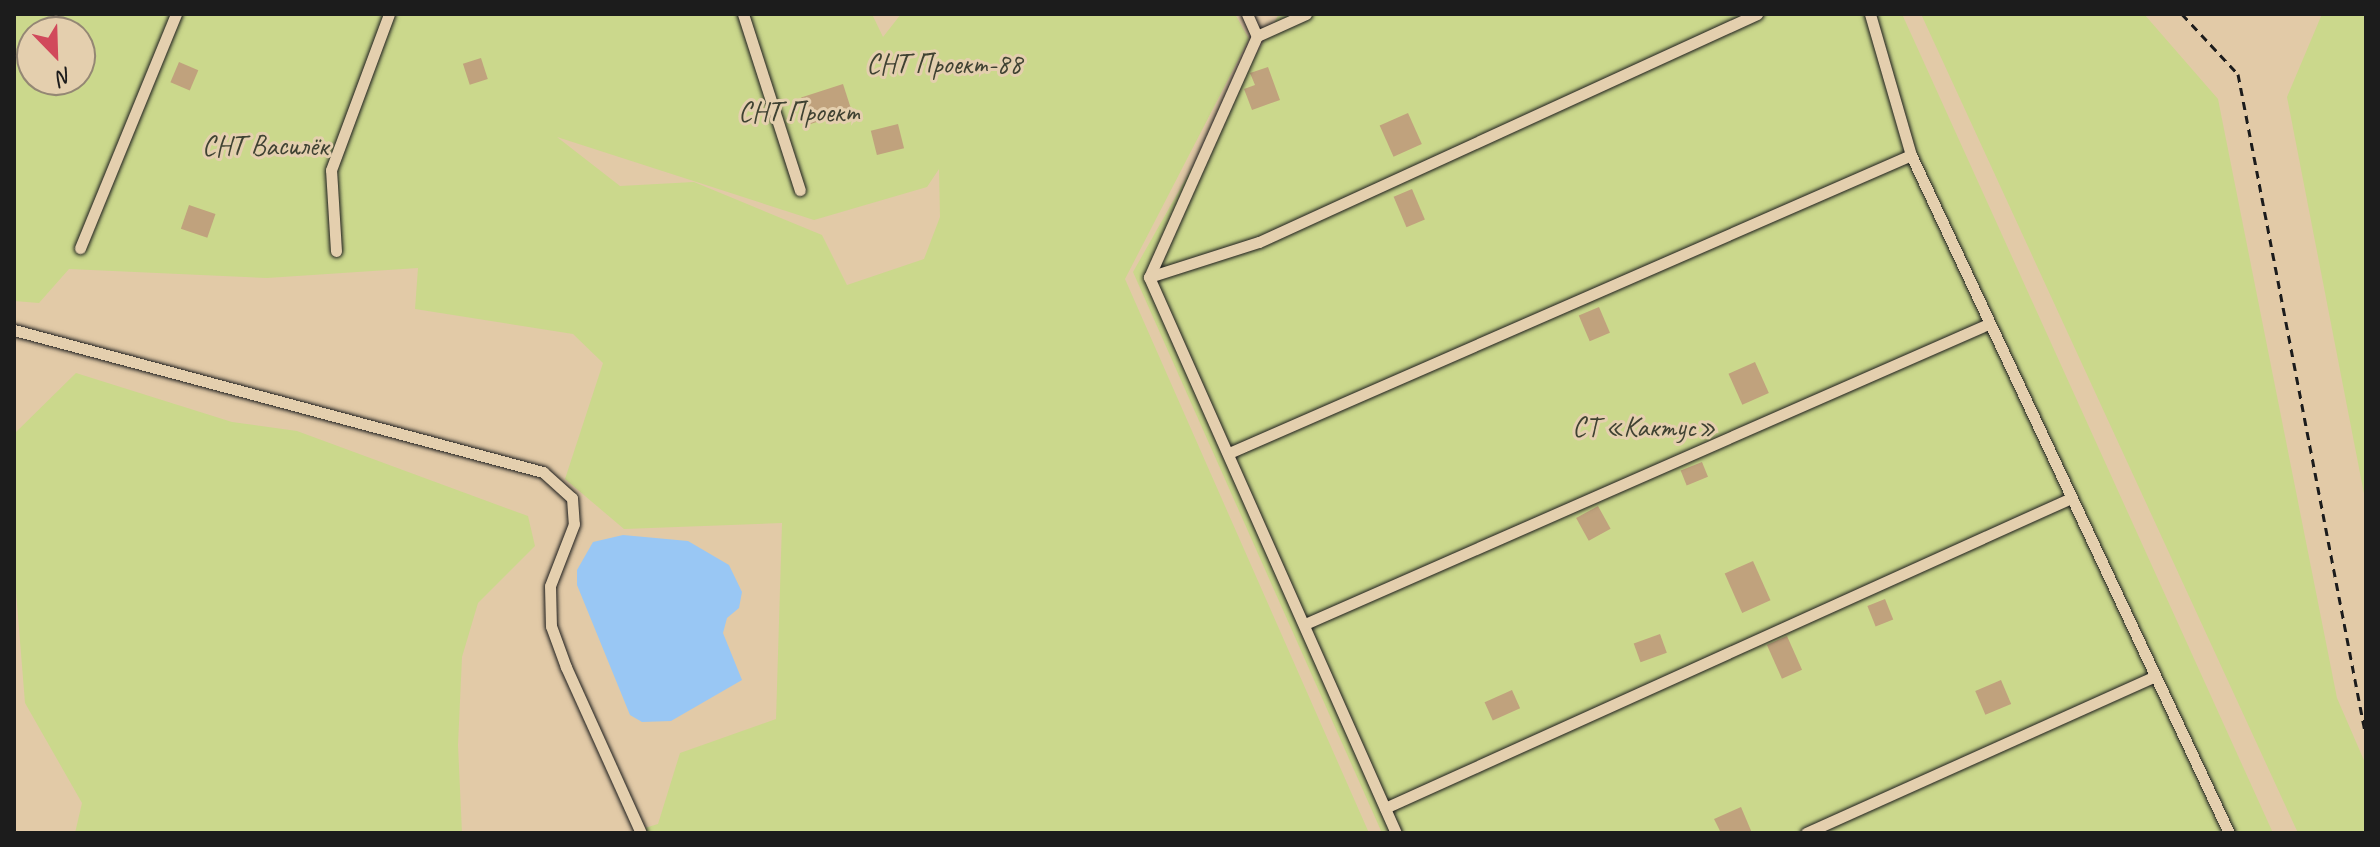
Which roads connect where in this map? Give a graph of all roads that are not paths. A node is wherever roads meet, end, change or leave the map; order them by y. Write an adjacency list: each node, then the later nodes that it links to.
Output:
1 (176, 14): 11 (lane)
2 (389, 14): 12 (lane)
3 (743, 14): 10 (lane)
4 (1247, 14): 8 (lane)
5 (1306, 14): 8 (lane)
6 (1757, 14): 13 (lane)
7 (1870, 14): 9 (lane)
8 (1257, 36): 13 (lane)
9 (1911, 155): 14 (lane); 16 (lane)
10 (800, 190)
11 (80, 248)
12 (336, 251)
13 (1149, 277): 16 (lane)
14 (1988, 324): 17 (lane); 18 (lane)
15 (14, 330): 21 (lane)
16 (1229, 453): 18 (lane)
17 (2071, 498): 19 (lane); 20 (lane)
18 (1305, 624): 20 (lane)
19 (2153, 677): 23 (lane); 24 (lane)
20 (1385, 808): 22 (lane)
21 (641, 833)
22 (1396, 833)
23 (1806, 833)
24 (2229, 833)

